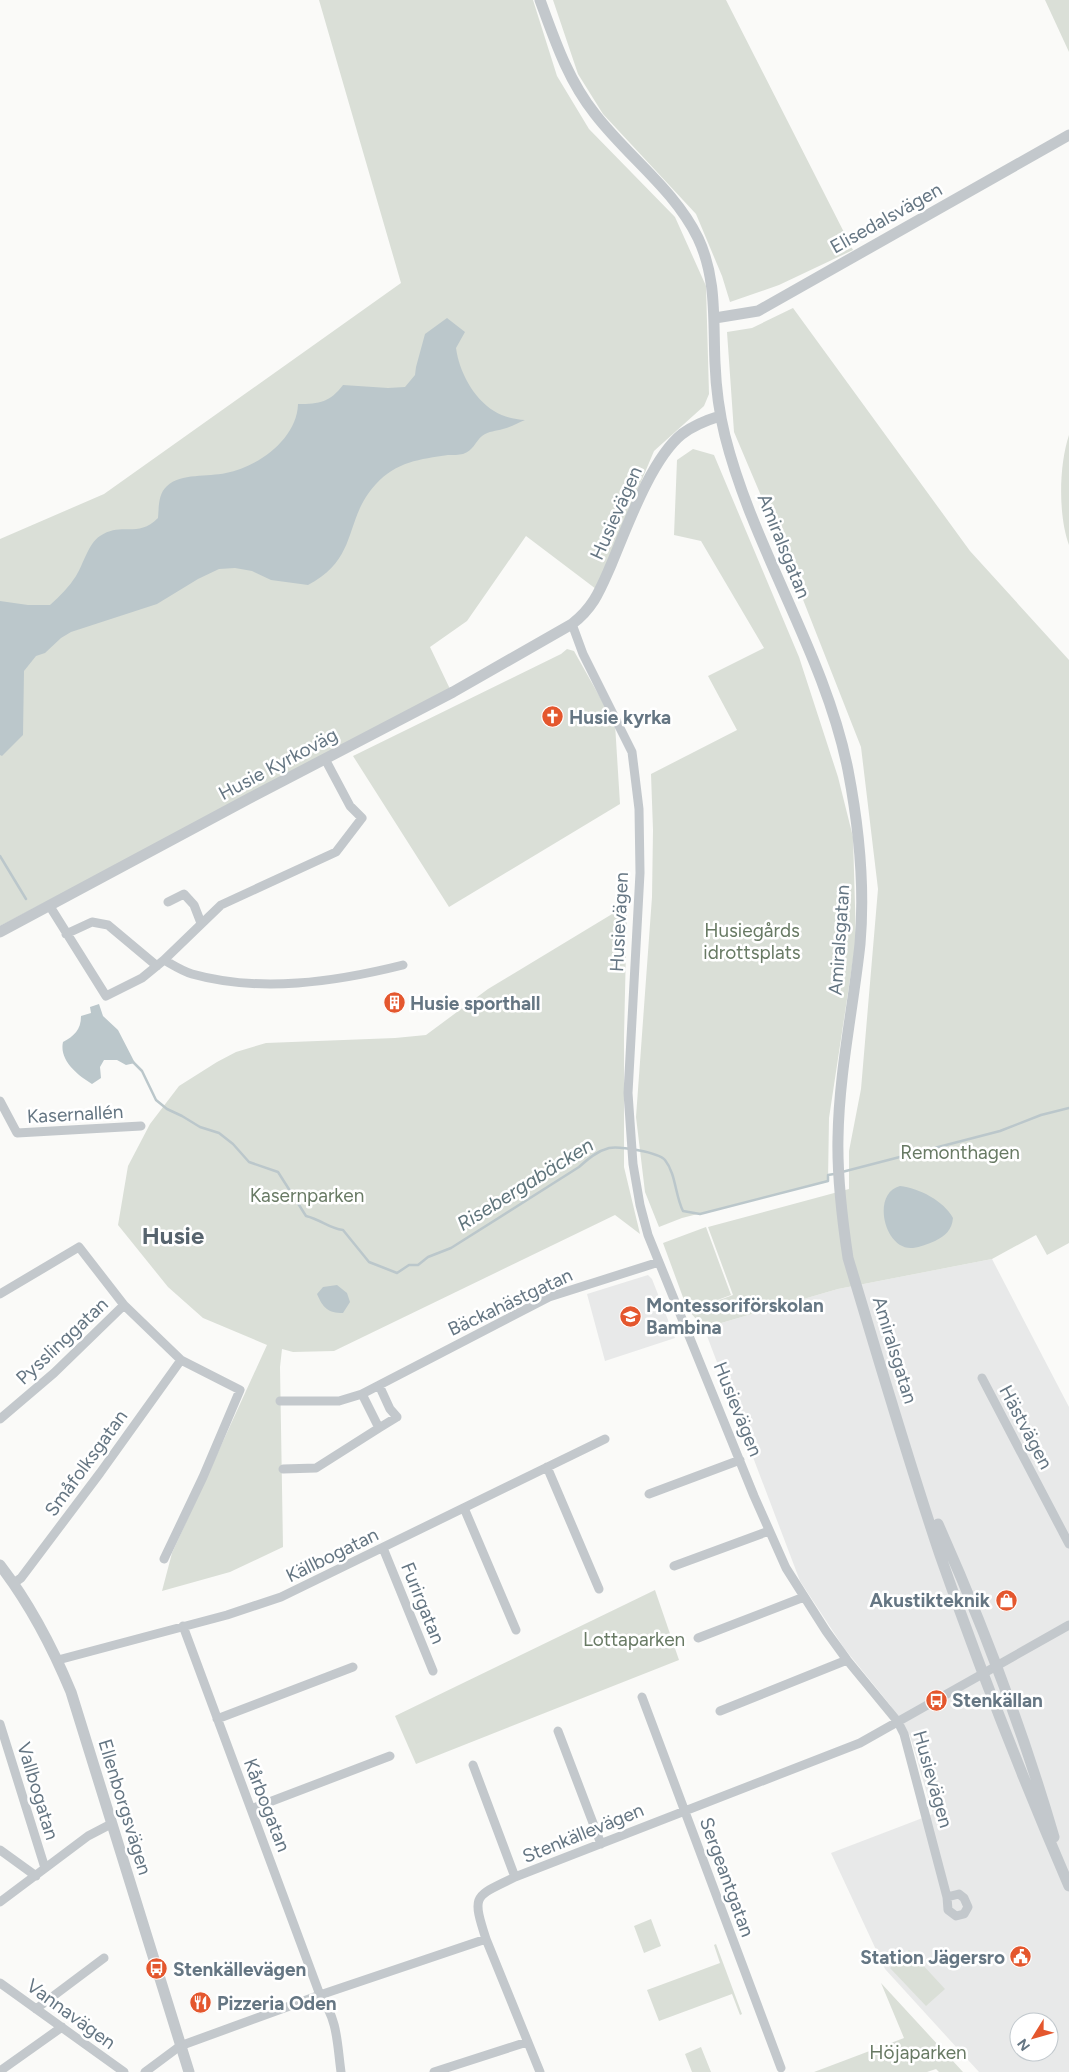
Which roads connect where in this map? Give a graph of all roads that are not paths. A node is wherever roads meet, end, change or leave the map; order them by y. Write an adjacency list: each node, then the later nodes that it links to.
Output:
1 (540, 0): 3 (street)
2 (1069, 136): 3 (street, Elisedalsvägen)
3 (715, 318): 4 (street)
4 (720, 416): 5 (street, Husievägen); 30 (street, Amiralsgatan)
5 (572, 624): 6 (street, Husie Kyrkoväg); 16 (street, Husievägen)
6 (325, 759): 8 (street, Husie Kyrkoväg); 9 (street)
7 (168, 902): 9 (street)
8 (48, 905): 10 (street, Husie Kyrkoväg); 11 (street)
9 (201, 923): 12 (street)
10 (0, 932)
11 (66, 934): 12 (street); 12 (street)
12 (161, 963): 13 (street)
13 (403, 965)
14 (0, 1101): 15 (street, Kasernallén)
15 (141, 1126)
16 (659, 1262): 21 (street, Bäckahästgatan); 27 (street, Husievägen)
17 (0, 1294): 18 (street)
18 (124, 1305): 19 (street); 24 (street, Pysslinggatan)
19 (181, 1360): 36 (street); 39 (street, Småfolksgatan)
20 (982, 1378): 34 (street, Hästvägen)
21 (379, 1385): 22 (street, Bäckahästgatan); 25 (street)
22 (362, 1394): 23 (street, Bäckahästgatan); 25 (street)
23 (280, 1401)
24 (0, 1419)
25 (379, 1428): 29 (street)
26 (605, 1439): 28 (street, Källbogatan)
27 (740, 1460): 31 (street); 33 (street, Husievägen)
28 (547, 1466): 32 (street, Källbogatan); 40 (street)
29 (283, 1469)
30 (917, 1480): 48 (street, Amiralsgatan); 51 (street, Amiralsgatan)
31 (649, 1494)
32 (464, 1508): 35 (street, Källbogatan); 44 (street)
33 (768, 1531): 38 (street); 41 (street, Husievägen)
34 (1069, 1544)
35 (383, 1548): 43 (street, Källbogatan); 50 (street, Furirgatan)
36 (164, 1559)
37 (0, 1565): 39 (street, Ellenborgsvägen)
38 (674, 1566)
39 (14, 1583): 46 (street, Ellenborgsvägen)
40 (599, 1589)
41 (804, 1597): 45 (street); 47 (street, Husievägen)
42 (1069, 1625): 48 (street, Stenkällevägen)
43 (183, 1626): 46 (street, Källbogatan); 54 (street, Kårbogatan)
44 (516, 1630)
45 (698, 1638)
46 (58, 1660): 62 (street, Ellenborgsvägen)
47 (846, 1660): 53 (street); 55 (street, Husievägen)
48 (996, 1666): 51 (street, Stenkällevägen); 68 (street, Amiralsgatan)
49 (353, 1667): 54 (street)
50 (433, 1671)
51 (983, 1673): 55 (street, Stenkällevägen); 68 (street, Amiralsgatan)
52 (642, 1697): 61 (street, Sergeantgatan)
53 (720, 1711)
54 (217, 1719): 60 (street, Kårbogatan)
55 (898, 1722): 61 (street, Stenkällevägen); 69 (street, Husievägen)
56 (0, 1724): 65 (street, Vallbogatan)
57 (558, 1731): 63 (street)
58 (390, 1756): 60 (street)
59 (473, 1766): 67 (street)
60 (251, 1809): 74 (street, Kårbogatan)
61 (686, 1810): 63 (street, Stenkällevägen); 79 (street, Sergeantgatan)
62 (111, 1824): 65 (street); 78 (street, Ellenborgsvägen)
63 (601, 1844): 67 (street, Stenkällevägen)
64 (0, 1850): 66 (street)
65 (45, 1868): 66 (street)
66 (36, 1876): 70 (street)
67 (515, 1878): 71 (street, Stenkällevägen)
68 (1067, 1882)
69 (947, 1897)
70 (0, 1902)
71 (486, 1938): 74 (street); 77 (street)
72 (104, 1958): 75 (street)
73 (0, 1983): 75 (street, Vannavägen)
74 (320, 1995): 78 (street); 84 (street, Kårbogatan)
75 (36, 2008): 76 (street, Vannavägen)
76 (62, 2027): 80 (street); 81 (street, Vannavägen)
77 (527, 2042): 85 (street); 86 (street)
78 (180, 2046): 82 (street); 83 (street, Ellenborgsvägen)
79 (781, 2068)
80 (0, 2070)
81 (124, 2072)
82 (145, 2072)
83 (189, 2072)
84 (341, 2072)
85 (434, 2072)
86 (540, 2072)

